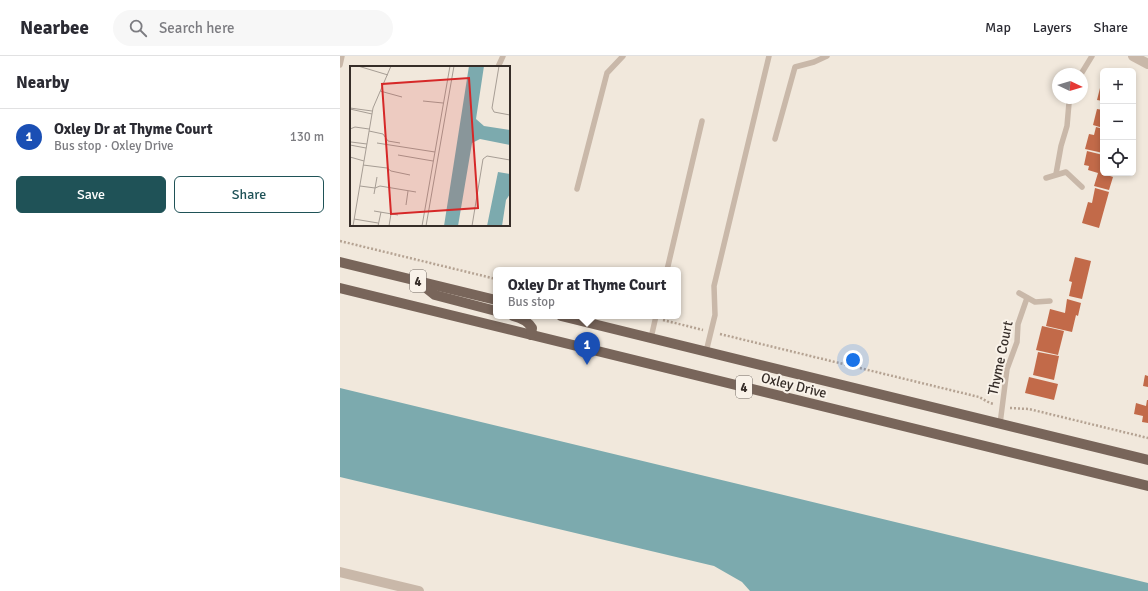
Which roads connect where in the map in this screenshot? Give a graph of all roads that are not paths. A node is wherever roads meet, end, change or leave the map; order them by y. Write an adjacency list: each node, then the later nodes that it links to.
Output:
1 (342, 56): 9 (lane)
2 (503, 56): 10 (lane)
3 (623, 56): 18 (lane)
4 (769, 56): 33 (lane)
5 (828, 56): 14 (lane)
6 (1092, 56): 11 (lane)
7 (1133, 56): 8 (street)
8 (1148, 64)
9 (340, 65)
10 (498, 66)
11 (1085, 68)
12 (1069, 104): 15 (lane)
13 (702, 121): 20 (lane)
14 (775, 138)
15 (1056, 174): 16 (lane); 17 (lane)
16 (1046, 178)
17 (1082, 187)
18 (577, 189)
19 (340, 262): 21 (main road, 4)
20 (668, 267)
21 (417, 280): 25 (main road, 4); 27 (main road)
22 (340, 288): 31 (main road, Oxley Drive / 4)
23 (1019, 293): 24 (lane)
24 (1027, 298): 26 (lane); 34 (lane, Thyme Court)
25 (493, 299)
26 (1050, 301)
27 (493, 310)
28 (522, 319): 31 (main road)
29 (573, 319): 32 (main road, Oxley Drive / 4)
30 (656, 319): 32 (lane)
31 (531, 335): 36 (main road, Oxley Drive / 4)
32 (651, 338): 33 (main road, Oxley Drive / 4)
33 (706, 352): 34 (main road, Oxley Drive / 4)
34 (1000, 424): 35 (main road, Oxley Drive / 4)
35 (1148, 460)
36 (1148, 486)
37 (340, 572): 38 (street)
38 (419, 591)

